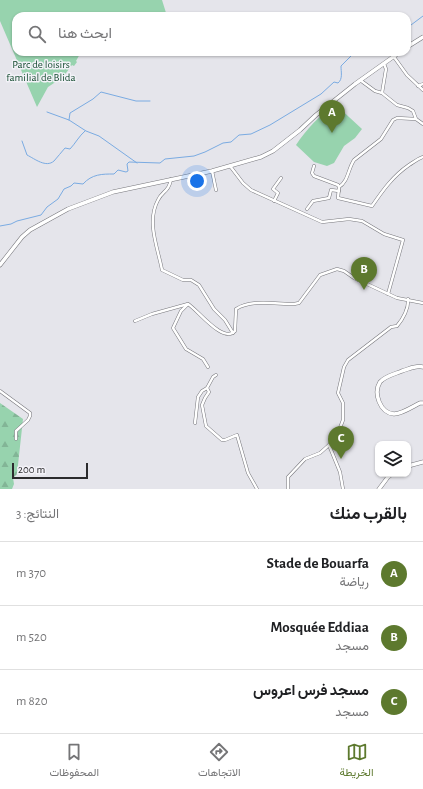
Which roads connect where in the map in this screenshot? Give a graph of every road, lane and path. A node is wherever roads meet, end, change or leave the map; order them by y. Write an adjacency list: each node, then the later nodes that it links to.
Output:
1 (423, 36): 2 (street)
2 (411, 45)
3 (394, 56): 4 (street); 7 (street)
4 (384, 64): 5 (street); 9 (street)
5 (360, 80): 9 (street); 13 (street)
6 (423, 84): 7 (street)
7 (418, 86): 8 (street)
8 (423, 90)
9 (382, 93): 10 (street)
10 (416, 119): 11 (street); 18 (street)
11 (423, 124)
12 (423, 158): 18 (street)
13 (230, 166): 15 (street); 20 (street)
14 (314, 166): 18 (street)
15 (212, 171): 17 (street); 19 (street)
16 (281, 178): 20 (street)
17 (172, 179): 22 (street); 28 (street)
18 (339, 189): 21 (street)
19 (216, 190)
20 (274, 201): 23 (street)
21 (306, 209)
22 (0, 265)
23 (388, 294): 24 (street); 28 (street)
24 (408, 299): 25 (street); 37 (street)
25 (423, 303)
26 (188, 304): 27 (street); 28 (street); 29 (street)
27 (135, 321)
28 (233, 333)
29 (208, 367)
30 (423, 367): 34 (street)
31 (216, 375): 32 (street)
32 (207, 388): 35 (street); 41 (street)
33 (0, 391): 36 (street)
34 (423, 403)
35 (195, 423)
36 (16, 439)
37 (329, 445): 42 (street); 43 (street)
38 (423, 462): 39 (street)
39 (411, 465)
40 (388, 477): 44 (street)
41 (257, 489)
42 (288, 489)
43 (343, 489)
44 (379, 489)

